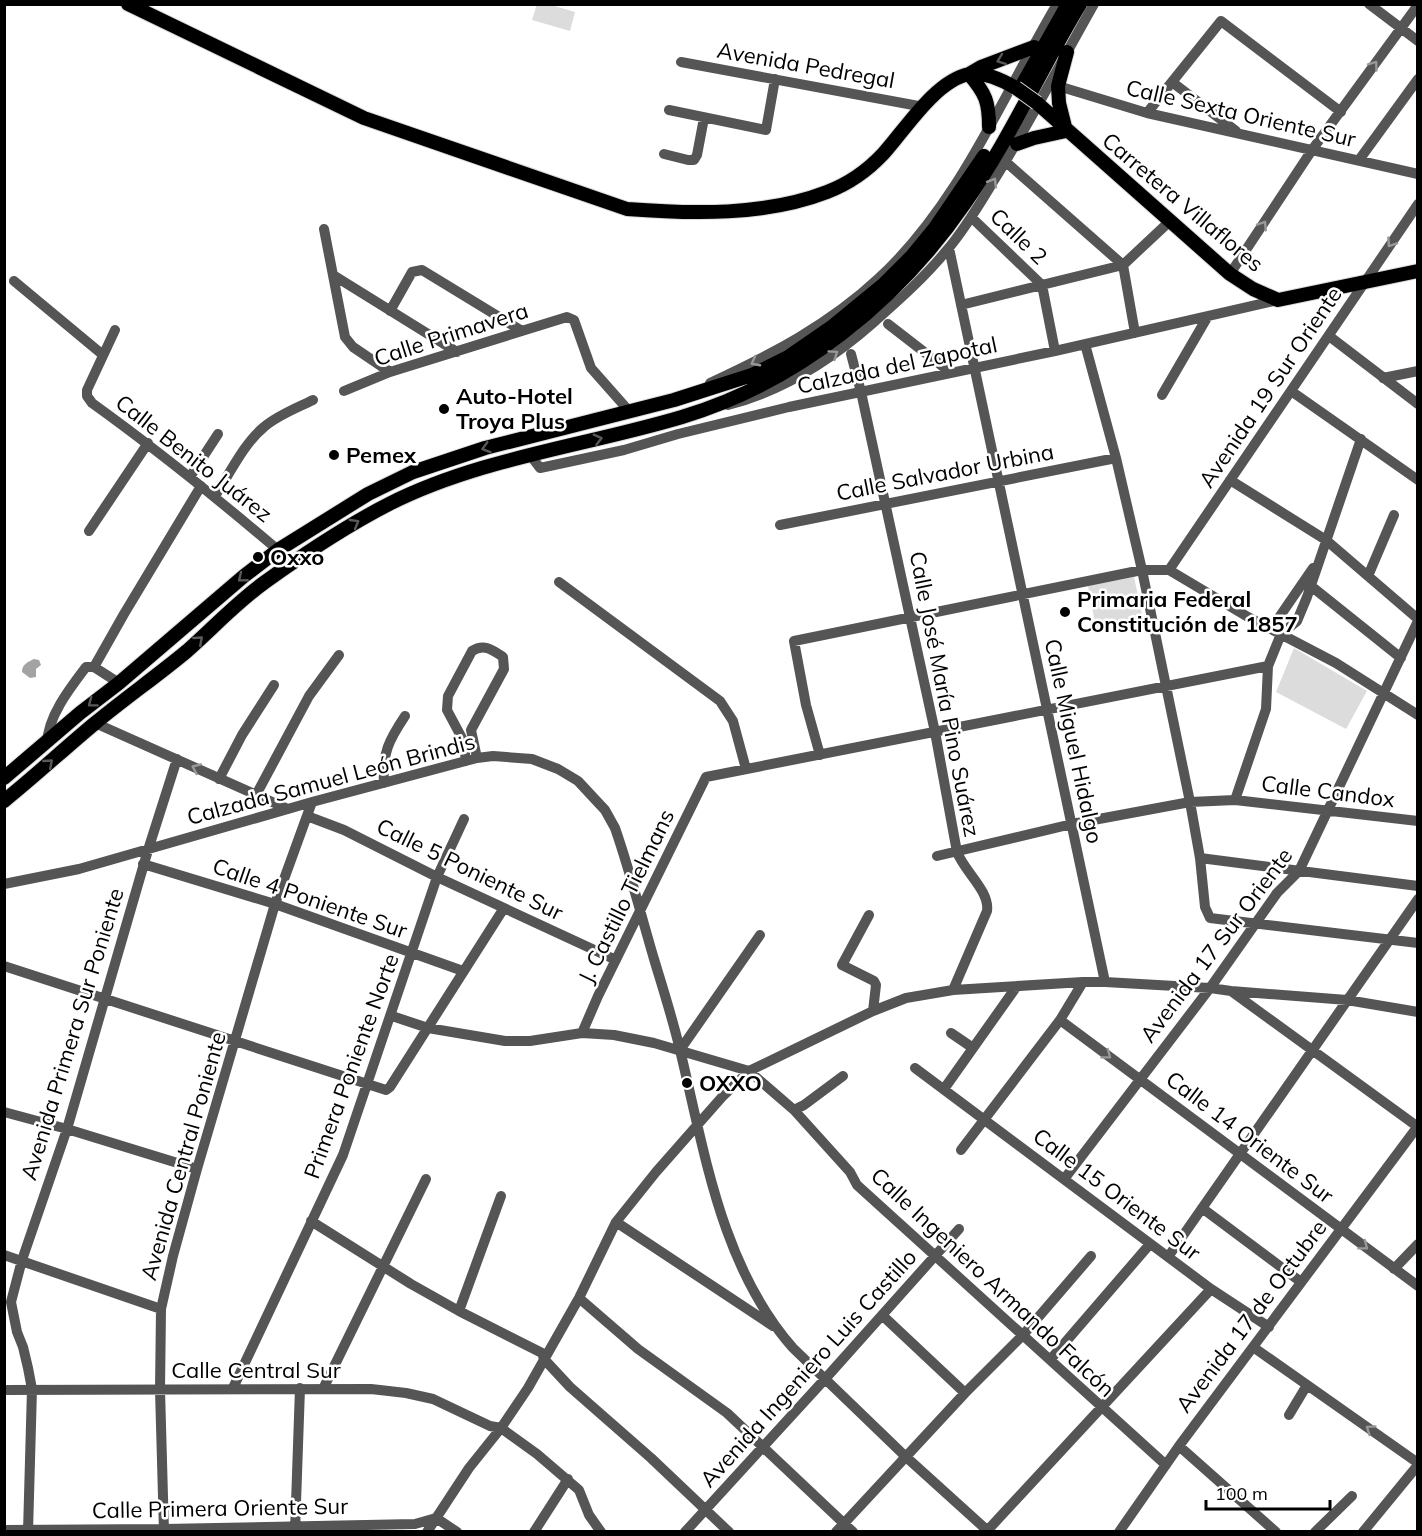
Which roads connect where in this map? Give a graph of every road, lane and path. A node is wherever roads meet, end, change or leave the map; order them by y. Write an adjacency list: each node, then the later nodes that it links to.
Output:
1 (128, 4): 20 (main road)
2 (1057, 4): 10 (street)
3 (1068, 4): 70 (main road)
4 (1080, 4): 73 (main road)
5 (1094, 4): 11 (street)
6 (1369, 4): 8 (street)
7 (1418, 5): 8 (street)
8 (1401, 28): 9 (street); 22 (street, one-way to 8)
9 (1418, 41)
10 (1034, 47): 13 (main road, one-way to 13); 17 (street)
11 (1066, 52): 18 (main road); 19 (street)
12 (681, 62): 14 (street, Avenida Pedregal)
13 (969, 74): 17 (main road, Carretera Villaflores); 20 (main road); 25 (main road)
14 (775, 79): 20 (street, Avenida Pedregal); 24 (street)
15 (1418, 79): 31 (street)
16 (1172, 82): 22 (street); 23 (street); 27 (street)
17 (1014, 86): 19 (main road, Carretera Villaflores, bridge); 25 (street)
18 (1058, 86): 23 (street, Calle Sexta Oriente Sur); 26 (main road)
19 (1038, 104): 26 (main road, Carretera Villaflores); 28 (street)
20 (924, 107)
21 (669, 110): 24 (street)
22 (1341, 112): 29 (street)
23 (1147, 113): 27 (street, Calle Sexta Oriente Sur)
24 (704, 118): 30 (street)
25 (989, 128): 70 (street, one-way to 70)
26 (1066, 131): 28 (main road); 36 (main road, Carretera Villaflores)
27 (1241, 135): 29 (street, Calle Sexta Oriente Sur)
28 (1017, 144): 32 (street)
29 (1312, 150): 31 (street, Calle Sexta Oriente Sur); 41 (street, one-way to 29)
30 (664, 154)
31 (1359, 160): 33 (street, Calle Sexta Oriente Sur)
32 (1006, 162): 35 (street, one-way to 32); 39 (street)
33 (1418, 174)
34 (1418, 204): 44 (street, Avenida 19 Sur Oriente, one-way to 44)
35 (971, 217): 38 (street); 45 (street, Calle 2)
36 (1170, 221): 39 (street); 41 (main road, Carretera Villaflores)
37 (324, 230): 42 (street)
38 (949, 248): 47 (street, Calle Miguel Hidalgo); 73 (street, one-way to 38)
39 (1123, 265): 45 (street); 53 (street)
40 (1418, 271): 44 (main road)
41 (1230, 274): 46 (main road, Carretera Villaflores)
42 (333, 275): 48 (street); 62 (street)
43 (14, 281): 59 (street)
44 (1364, 283): 46 (main road); 54 (street, Avenida 19 Sur Oriente)
45 (1042, 285): 47 (street); 56 (street, Calle 2)
46 (1278, 300): 49 (street, Calzada del Zapotal)
47 (961, 305): 60 (street, Calle Miguel Hidalgo)
48 (390, 310): 52 (street); 57 (street)
49 (1208, 316): 53 (street, Calzada del Zapotal); 68 (street)
50 (888, 324): 63 (street)
51 (115, 330): 59 (street)
52 (522, 331): 57 (street, Calle Primavera); 72 (street, Calle Primavera)
53 (1136, 333): 55 (street, Calzada del Zapotal)
54 (1329, 336): 64 (street); 66 (street, Avenida 19 Sur Oriente)
55 (1085, 344): 56 (street, Calzada del Zapotal); 79 (street)
56 (1055, 351): 60 (street, Calzada del Zapotal)
57 (457, 352): 62 (street, Calle Primavera)
58 (851, 354): 67 (street, Calle José María Pino Suárez)
59 (103, 355): 76 (street, Calle Benito Juárez)
60 (974, 368): 63 (street, Calzada del Zapotal); 84 (street, Calle Miguel Hidalgo)
61 (1418, 371): 64 (street)
62 (390, 372): 65 (street, Calle Primavera)
63 (950, 372): 67 (street, Calzada del Zapotal)
64 (1383, 378): 71 (street)
65 (344, 391)
66 (1291, 391): 75 (street); 82 (street, Avenida 19 Sur Oriente)
67 (861, 392): 80 (street, Calzada del Zapotal); 87 (street, Calle José María Pino Suárez)
68 (1161, 395)
69 (314, 400): 86 (street)
70 (674, 400): 72 (main road)
71 (1418, 404)
72 (629, 411): 92 (main road, one-way to 92)
73 (684, 416): 77 (main road, one-way to 73)
74 (218, 434): 81 (street)
75 (1361, 440): 83 (street); 91 (street)
76 (148, 443): 81 (street, Calle Benito Juárez); 90 (street)
77 (560, 448): 78 (main road); 80 (street)
78 (531, 456): 80 (street, Calzada del Zapotal); 114 (main road, one-way to 78)
79 (1116, 458): 84 (street, Calle Salvador Urbina); 94 (street)
80 (564, 463)
81 (190, 477): 85 (street, Calle Benito Juárez)
82 (1230, 480): 91 (street); 95 (street, Avenida 19 Sur Oriente)
83 (1418, 480)
84 (999, 482): 87 (street, Calle Salvador Urbina); 99 (street, Calle Miguel Hidalgo)
85 (201, 486): 86 (street, Calle Benito Juárez); 106 (street)
86 (215, 496): 92 (street, Calle Benito Juárez)
87 (885, 503): 89 (street, Calle Salvador Urbina); 100 (street, Calle José María Pino Suárez)
88 (1394, 515): 96 (street)
89 (780, 525)
90 (89, 531)
91 (1326, 540): 93 (street); 96 (street)
92 (279, 550): 107 (main road, one-way to 107)
93 (1318, 560): 98 (street); 102 (street)
94 (1142, 570): 95 (street); 99 (street); 109 (street)
95 (1169, 570): 102 (street)
96 (1368, 576): 101 (street)
97 (560, 582): 121 (street)
98 (1311, 586): 102 (street); 104 (street)
99 (1023, 594): 100 (street); 111 (street, Calle Miguel Hidalgo)
100 (910, 617): 115 (street, Calle José María Pino Suárez); 117 (street)
101 (1416, 626): 104 (street, Avenida 17 Sur Oriente)
102 (1276, 631): 105 (street); 110 (street)
103 (339, 655): 125 (street)
104 (1401, 658): 110 (street, Avenida 17 Sur Oriente)
105 (1268, 666): 109 (street); 126 (street)
106 (94, 667): 107 (street); 116 (street)
107 (119, 683): 116 (main road, one-way to 116)
108 (274, 685): 123 (street)
109 (1165, 687): 111 (street); 129 (street)
110 (1384, 694): 112 (street); 131 (street, Avenida 17 Sur Oriente)
111 (1047, 710): 115 (street); 135 (street, Calle Miguel Hidalgo)
112 (1418, 715)
113 (405, 716): 124 (street)
114 (95, 723): 119 (street); 127 (main road, one-way to 114)
115 (935, 732): 117 (street); 137 (street, Calle José María Pino Suárez)
116 (47, 743): 122 (main road)
117 (820, 755): 121 (street)
118 (477, 758): 120 (street, Calzada Samuel León Brindis); 120 (street); 148 (street, Calzada Samuel León Brindis)
119 (177, 759): 123 (street, one-way to 119); 136 (street, Avenida Primera Sur Poniente)
120 (466, 761): 124 (street, Calzada Samuel León Brindis)
121 (746, 769): 148 (street, J. Castillo Tielmans)
122 (4, 778)
123 (219, 778): 125 (street)
124 (384, 783): 128 (street, Calzada Samuel León Brindis)
125 (256, 795): 130 (street)
126 (1235, 800): 129 (street, Calle Candox); 131 (street, Calle Candox)
127 (4, 801)
128 (312, 802): 130 (street, Calzada Samuel León Brindis); 132 (street, Avenida Central Poniente)
129 (1190, 802): 135 (street, Calle Candox); 139 (street)
130 (288, 809): 136 (street, Calzada Samuel León Brindis)
131 (1329, 811): 134 (street, Calle Candox); 141 (street, Avenida 17 Sur Oriente)
132 (307, 816): 142 (street, Calle 5 Poniente Sur); 146 (street, Avenida Central Poniente)
133 (464, 819): 142 (street, Primera Poniente Norte)
134 (1418, 821)
135 (1072, 824): 137 (street, Calle Candox); 159 (street, Calle Miguel Hidalgo)
136 (147, 850): 140 (street, Avenida Primera Sur Poniente); 143 (street, Calzada Samuel León Brindis)
137 (957, 852): 138 (street, Calle Candox); 162 (street, Calle José María Pino Suárez)
138 (937, 856)
139 (1200, 858): 141 (street); 150 (street)
140 (143, 864): 146 (street, Calle 4 Poniente Sur); 164 (street, Avenida Primera Sur Poniente)
141 (1299, 871): 144 (street); 150 (street, Avenida 17 Sur Oriente)
142 (437, 877): 147 (street, Calle 5 Poniente Sur); 154 (street, Primera Poniente Norte)
143 (4, 884)
144 (1418, 886)
145 (1418, 899): 152 (street)
146 (275, 904): 154 (street, Calle 4 Poniente Sur); 173 (street, Avenida Central Poniente)
147 (504, 908): 155 (street, Calle 5 Poniente Sur); 157 (street)
148 (640, 911): 155 (street, J. Castillo Tielmans); 175 (street, Calzada Samuel León Brindis)
149 (869, 915): 166 (street)
150 (1256, 923): 152 (street); 161 (street, Avenida 17 Sur Oriente)
151 (760, 935): 175 (street)
152 (1390, 939): 153 (street); 165 (street)
153 (1418, 943)
154 (413, 953): 157 (street, Calle 4 Poniente Sur); 168 (street, Primera Poniente Norte)
155 (616, 960): 171 (street, J. Castillo Tielmans)
156 (4, 966): 164 (street)
157 (463, 972): 170 (street)
158 (1083, 982): 159 (street); 160 (street); 169 (street)
159 (1105, 982): 161 (street)
160 (1017, 986): 162 (street); 174 (street)
161 (1210, 987): 163 (street); 180 (street, Avenida 17 Sur Oriente)
162 (953, 990): 166 (street)
163 (1231, 991): 165 (street); 176 (street)
164 (105, 997): 173 (street); 188 (street, Avenida Primera Sur Poniente)
165 (1347, 1000): 167 (street); 176 (street)
166 (873, 1011): 178 (street)
167 (1418, 1012)
168 (392, 1016): 170 (street); 181 (street, Primera Poniente Norte)
169 (1060, 1020): 180 (street, Calle 14 Oriente Sur, one-way to 180); 185 (street)
170 (428, 1028): 171 (street); 181 (street)
171 (582, 1033): 175 (street)
172 (951, 1033): 174 (street)
173 (235, 1041): 181 (street); 191 (street, Avenida Central Poniente)
174 (974, 1048): 182 (street)
175 (680, 1050): 178 (street); 186 (street, Calzada Samuel León Brindis)
176 (1312, 1050): 187 (street); 190 (street)
177 (915, 1068): 182 (street, Calle 15 Oriente Sur)
178 (749, 1071): 183 (street, Calle Ingeniero Armando Falcón); 186 (street)
179 (843, 1076): 183 (street)
180 (1140, 1079): 190 (street, Calle 14 Oriente Sur); 192 (street, Avenida 17 Sur Oriente)
181 (366, 1083): 196 (street, Primera Poniente Norte)
182 (944, 1089): 185 (street, Calle 15 Oriente Sur)
183 (794, 1110): 202 (street, Calle Ingeniero Armando Falcón)
184 (4, 1112): 188 (street)
185 (984, 1118): 189 (street); 192 (street, Calle 15 Oriente Sur)
186 (697, 1127): 197 (street); 217 (street, Calzada Samuel León Brindis)
187 (1417, 1127): 199 (street, Avenida 17 de Octubre)
188 (67, 1129): 191 (street); 206 (street, Avenida Primera Sur Poniente)
189 (961, 1150)
190 (1240, 1154): 195 (street); 199 (street, Calle 14 Oriente Sur)
191 (197, 1169): 213 (street, Avenida Central Poniente)
192 (1065, 1178): 200 (street, Calle 15 Oriente Sur)
193 (426, 1179): 207 (street)
194 (501, 1196): 214 (street)
195 (1202, 1208): 205 (street); 209 (street)
196 (311, 1221): 207 (street); 224 (street, Primera Poniente Norte)
197 (616, 1222): 212 (street); 217 (street)
198 (959, 1229): 202 (street, Avenida Ingeniero Luis Castillo)
199 (1340, 1229): 208 (street, Calle 14 Oriente Sur, one-way to 208); 209 (street, Avenida 17 de Octubre)
200 (1150, 1244): 205 (street, Calle 15 Oriente Sur); 221 (street)
201 (1418, 1244): 208 (street)
202 (935, 1254): 215 (street, Avenida Ingeniero Luis Castillo); 218 (street, Calle Ingeniero Armando Falcón)
203 (4, 1255): 206 (street)
204 (1091, 1256): 218 (street)
205 (1168, 1257): 211 (street, Calle 15 Oriente Sur)
206 (22, 1260): 213 (street); 226 (street, Avenida Primera Sur Poniente)
207 (384, 1266): 214 (street); 227 (street)
208 (1394, 1269): 210 (street, Calle 14 Oriente Sur)
209 (1301, 1282): 216 (street, Avenida 17 de Octubre)
210 (1418, 1286)
211 (1211, 1289): 216 (street, Calle 15 Oriente Sur); 231 (street)
212 (579, 1298): 220 (street); 235 (street)
213 (162, 1309): 229 (street, Avenida Central Poniente)
214 (459, 1311): 220 (street)
215 (882, 1315): 222 (street, Avenida Ingeniero Luis Castillo); 230 (street)
216 (1269, 1327): 219 (street, Avenida 17 de Octubre)
217 (776, 1329): 222 (street, Calzada Samuel León Brindis)
218 (1023, 1335): 221 (street, Calle Ingeniero Armando Falcón); 230 (street)
219 (1253, 1347): 223 (street); 234 (street, Avenida 17 de Octubre)
220 (544, 1359): 233 (street); 241 (street)
221 (1050, 1360): 231 (street, Calle Ingeniero Armando Falcón)
222 (825, 1379): 235 (street, Avenida Ingeniero Luis Castillo); 236 (street, Calzada Samuel León Brindis)
223 (1307, 1385): 232 (street); 237 (street, one-way to 223)
224 (233, 1388): 225 (street, Calle Central Sur); 229 (street, Calle Central Sur)
225 (300, 1388): 227 (street, Calle Central Sur); 244 (street)
226 (32, 1389): 228 (street, Calle Central Sur); 229 (street, Calle Central Sur); 246 (street, Avenida Primera Sur Poniente)
227 (323, 1389): 233 (street, Calle Central Sur)
228 (4, 1390)
229 (160, 1390): 247 (street, Avenida Central Poniente)
230 (965, 1393): 236 (street)
231 (1101, 1407): 238 (street, Calle Ingeniero Armando Falcón); 248 (street)
232 (1289, 1415)
233 (501, 1428): 239 (street, Calle Central Sur); 242 (street)
234 (1179, 1446): 238 (street, Avenida 17 de Octubre); 257 (street)
235 (763, 1448): 241 (street, Avenida Ingeniero Luis Castillo); 243 (street)
236 (905, 1456): 243 (street); 248 (street, Calzada Samuel León Brindis)
237 (1418, 1464): 259 (street)
238 (1166, 1465): 256 (street, Avenida 17 de Octubre)
239 (568, 1479): 251 (street); 252 (street, Calle Central Sur)
240 (1352, 1496): 258 (street)
241 (706, 1510): 253 (street, Avenida Ingeniero Luis Castillo); 254 (street)
242 (436, 1518): 244 (street, Calle Primera Oriente Sur); 249 (street); 250 (street)
243 (840, 1527): 255 (street)
244 (295, 1528): 247 (street, Calle Primera Oriente Sur)
245 (4, 1530): 246 (street, Calle Primera Oriente Sur)
246 (28, 1530): 247 (street, Calle Primera Oriente Sur)
247 (164, 1531)
248 (988, 1531)
249 (427, 1532)
250 (457, 1532)
251 (534, 1532)
252 (602, 1532)
253 (685, 1532)
254 (729, 1532)
255 (853, 1532)
256 (1119, 1532)
257 (1276, 1532)
258 (1315, 1532)
259 (1363, 1532)

